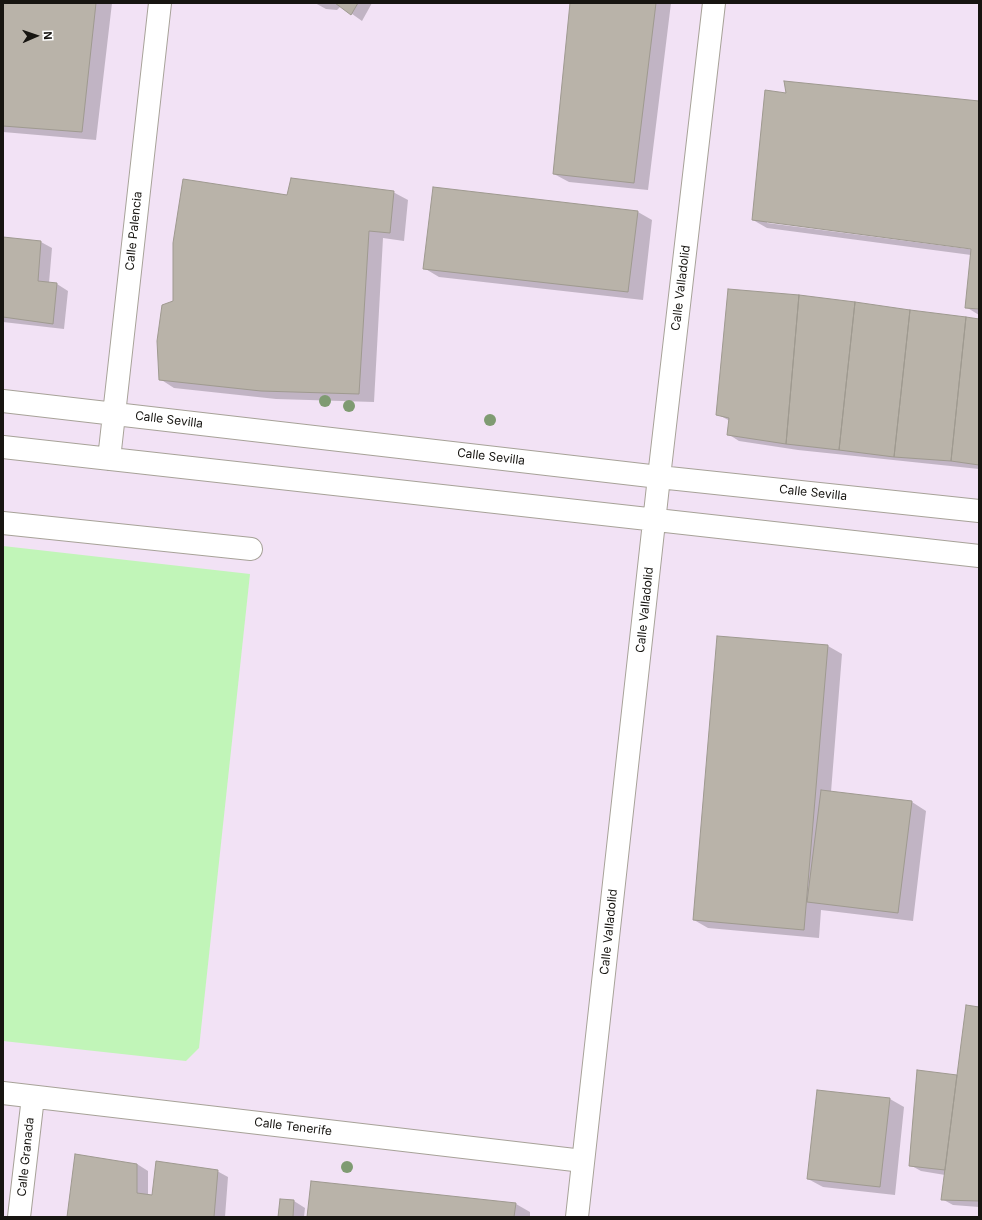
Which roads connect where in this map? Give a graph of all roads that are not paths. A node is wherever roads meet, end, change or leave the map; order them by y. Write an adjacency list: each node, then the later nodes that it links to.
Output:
1 (160, 3): 4 (street, Calle Palencia)
2 (714, 3): 7 (street, Calle Valladolid)
3 (3, 401): 4 (street, Calle Sevilla)
4 (114, 414): 6 (street, Calle Palencia); 7 (street, Calle Sevilla)
5 (3, 447): 6 (street)
6 (109, 459): 9 (street)
7 (659, 477): 8 (street, Calle Sevilla); 9 (street, Calle Valladolid)
8 (979, 511)
9 (655, 519): 12 (street); 15 (street, Calle Valladolid)
10 (3, 523): 11 (street)
11 (251, 549)
12 (979, 556)
13 (3, 1093): 14 (street, Calle Tenerife)
14 (33, 1097): 15 (street, Calle Tenerife); 16 (street, Calle Granada)
15 (583, 1161): 17 (street, Calle Valladolid)
16 (20, 1217)
17 (577, 1217)

